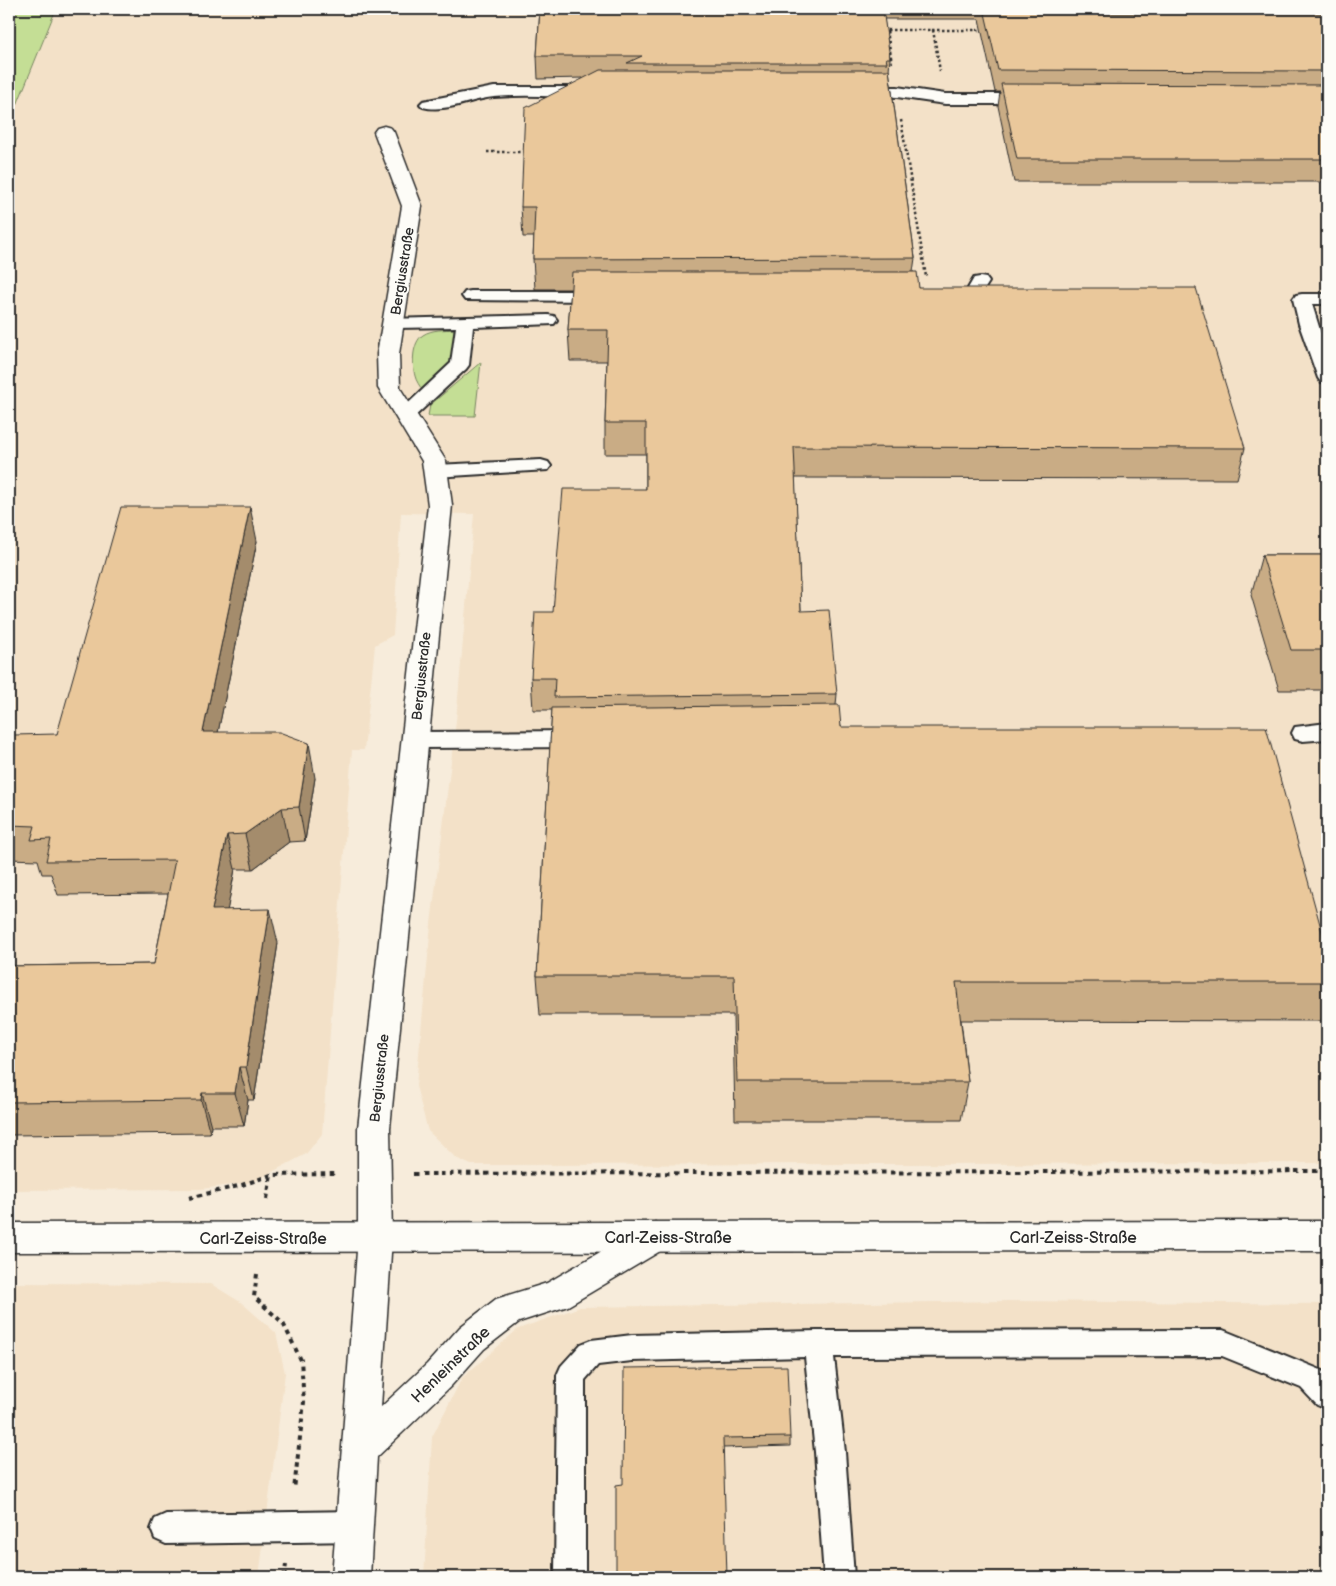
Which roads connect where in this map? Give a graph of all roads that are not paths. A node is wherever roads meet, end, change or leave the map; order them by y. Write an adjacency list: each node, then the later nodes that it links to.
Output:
1 (602, 92): 4 (lane)
2 (842, 92): 3 (lane)
3 (1049, 99)
4 (428, 104)
5 (384, 132): 13 (street, Bergiusstraße)
6 (980, 282): 7 (lane)
7 (936, 294)
8 (471, 296): 9 (lane)
9 (620, 296)
10 (1327, 299): 14 (lane)
11 (548, 320): 12 (lane)
12 (465, 322): 13 (lane); 15 (lane)
13 (394, 323): 15 (street, Bergiusstraße)
14 (1327, 378)
15 (406, 414): 17 (street, Bergiusstraße)
16 (541, 466): 17 (lane)
17 (435, 471): 21 (street, Bergiusstraße)
18 (1327, 731): 19 (lane)
19 (1303, 734)
20 (603, 738): 21 (lane)
21 (414, 740): 25 (street, Bergiusstraße)
22 (1327, 1236): 23 (street, Carl-Zeiss-Straße)
23 (655, 1237): 25 (street, Carl-Zeiss-Straße); 28 (street, Henleinstraße)
24 (9, 1238): 25 (street, Carl-Zeiss-Straße)
25 (375, 1238): 28 (street)
26 (818, 1344): 27 (lane); 32 (lane); 33 (lane)
27 (1327, 1396)
28 (360, 1450): 29 (street)
29 (356, 1526): 30 (lane); 31 (street)
30 (166, 1529)
31 (351, 1577)
32 (570, 1577)
33 (840, 1577)

